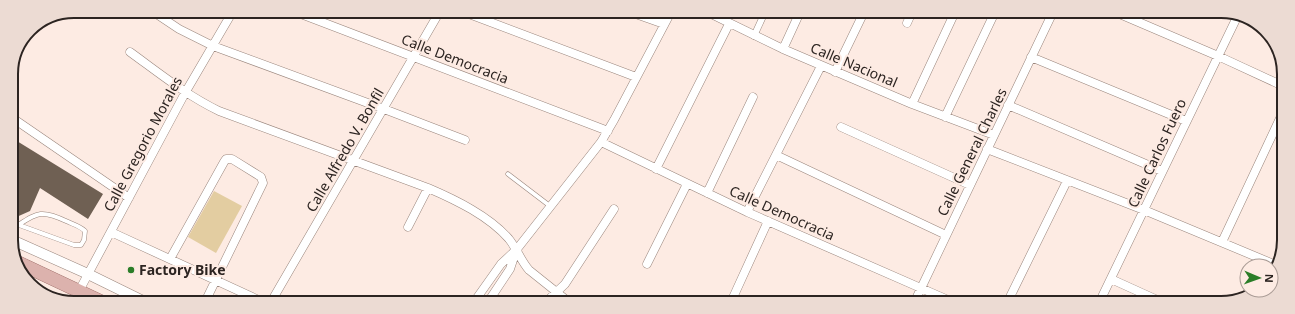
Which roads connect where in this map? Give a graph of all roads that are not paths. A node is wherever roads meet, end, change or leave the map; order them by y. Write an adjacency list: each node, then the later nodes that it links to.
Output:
1 (162, 18): 22 (street)
2 (229, 18): 22 (street, Calle Gregorio Morales)
3 (310, 18): 27 (street, Calle Democracia)
4 (436, 18): 27 (street, Calle Alfredo V. Bonfil)
5 (480, 18): 30 (street)
6 (647, 18): 19 (street)
7 (668, 18): 19 (street)
8 (718, 18): 20 (street, Calle Nacional)
9 (762, 18): 21 (street)
10 (797, 18): 23 (street)
11 (861, 18): 29 (street)
12 (909, 18): 18 (street)
13 (952, 18): 34 (street)
14 (992, 18): 37 (street)
15 (1050, 18): 26 (street, Calle General Charles)
16 (1129, 18): 25 (street)
17 (1236, 20): 25 (street, Calle Carlos Fuero)
18 (907, 23)
19 (664, 24): 30 (street)
20 (729, 24): 21 (street, Calle Nacional); 49 (street)
21 (754, 36): 23 (street, Calle Nacional)
22 (213, 46): 32 (street, Calle Gregorio Morales); 36 (street)
23 (783, 50): 28 (street, Calle Nacional)
24 (130, 52): 32 (street)
25 (1218, 56): 31 (street); 38 (street, Calle Carlos Fuero)
26 (1031, 57): 35 (street, Calle General Charles); 38 (street)
27 (413, 58): 36 (street, Calle Alfredo V. Bonfil); 42 (street, Calle Democracia)
28 (822, 66): 29 (street, Calle Nacional); 47 (street)
29 (836, 72): 34 (street, Calle Nacional)
30 (636, 77): 42 (street)
31 (1277, 83)
32 (186, 93): 48 (street); 57 (street, Calle Gregorio Morales)
33 (753, 97): 56 (street)
34 (912, 104): 37 (street, Calle Nacional)
35 (1008, 105): 43 (street, Calle General Charles); 50 (street)
36 (384, 109): 44 (street); 48 (street, Calle Alfredo V. Bonfil)
37 (945, 117): 43 (street, Calle Nacional)
38 (1186, 121): 50 (street, Calle Carlos Fuero)
39 (18, 122): 57 (street)
40 (1277, 125): 67 (street)
41 (841, 127): 54 (street)
42 (608, 131): 45 (street)
43 (994, 135): 46 (street, Calle General Charles)
44 (465, 140)
45 (601, 142): 49 (street, Calle Democracia); 58 (street)
46 (987, 149): 52 (street); 54 (street, Calle General Charles)
47 (776, 155): 61 (street); 66 (street)
48 (354, 160): 55 (street); 84 (street, Calle Alfredo V. Bonfil)
49 (656, 169): 53 (street, Calle Democracia)
50 (1162, 171): 60 (street, Calle Carlos Fuero)
51 (508, 174): 58 (lane)
52 (1068, 181): 60 (street); 92 (street)
53 (687, 184): 56 (street, Calle Democracia); 72 (street)
54 (970, 185): 66 (street, Calle General Charles)
55 (428, 188): 64 (street); 69 (street)
56 (707, 193): 61 (street, Calle Democracia)
57 (129, 198): 65 (street, Calle Gregorio Morales)
58 (550, 206): 69 (street)
59 (614, 209): 79 (street)
60 (1144, 210): 67 (street); 75 (street, Calle Carlos Fuero)
61 (747, 212): 62 (street, Calle Democracia)
62 (768, 221): 77 (street, Calle Democracia); 89 (street)
63 (19, 225): 63 (lane)
64 (408, 227)
65 (111, 232): 71 (street); 74 (street, Calle Gregorio Morales)
66 (946, 235): 77 (street, Calle General Charles)
67 (1222, 242): 70 (street)
68 (18, 243): 74 (street)
69 (516, 249): 79 (street); 85 (street); 86 (street)
70 (1260, 258)
71 (170, 259): 76 (street); 76 (street)
72 (647, 264)
73 (24, 265): 78 (main road)
74 (88, 274): 78 (street, Calle Gregorio Morales); 81 (street)
75 (1111, 279): 93 (street, Calle Carlos Fuero); 94 (street)
76 (215, 280): 82 (street); 83 (street)
77 (921, 287): 90 (street, Calle General Charles); 91 (street, Calle Democracia)
78 (79, 291): 80 (main road)
79 (556, 292): 87 (street); 88 (street)
80 (89, 296)
81 (133, 296)
82 (208, 296)
83 (250, 296)
84 (275, 296)
85 (478, 296)
86 (492, 296)
87 (552, 296)
88 (561, 296)
89 (734, 296)
90 (917, 296)
91 (940, 296)
92 (1010, 296)
93 (1102, 296)
94 (1149, 296)

